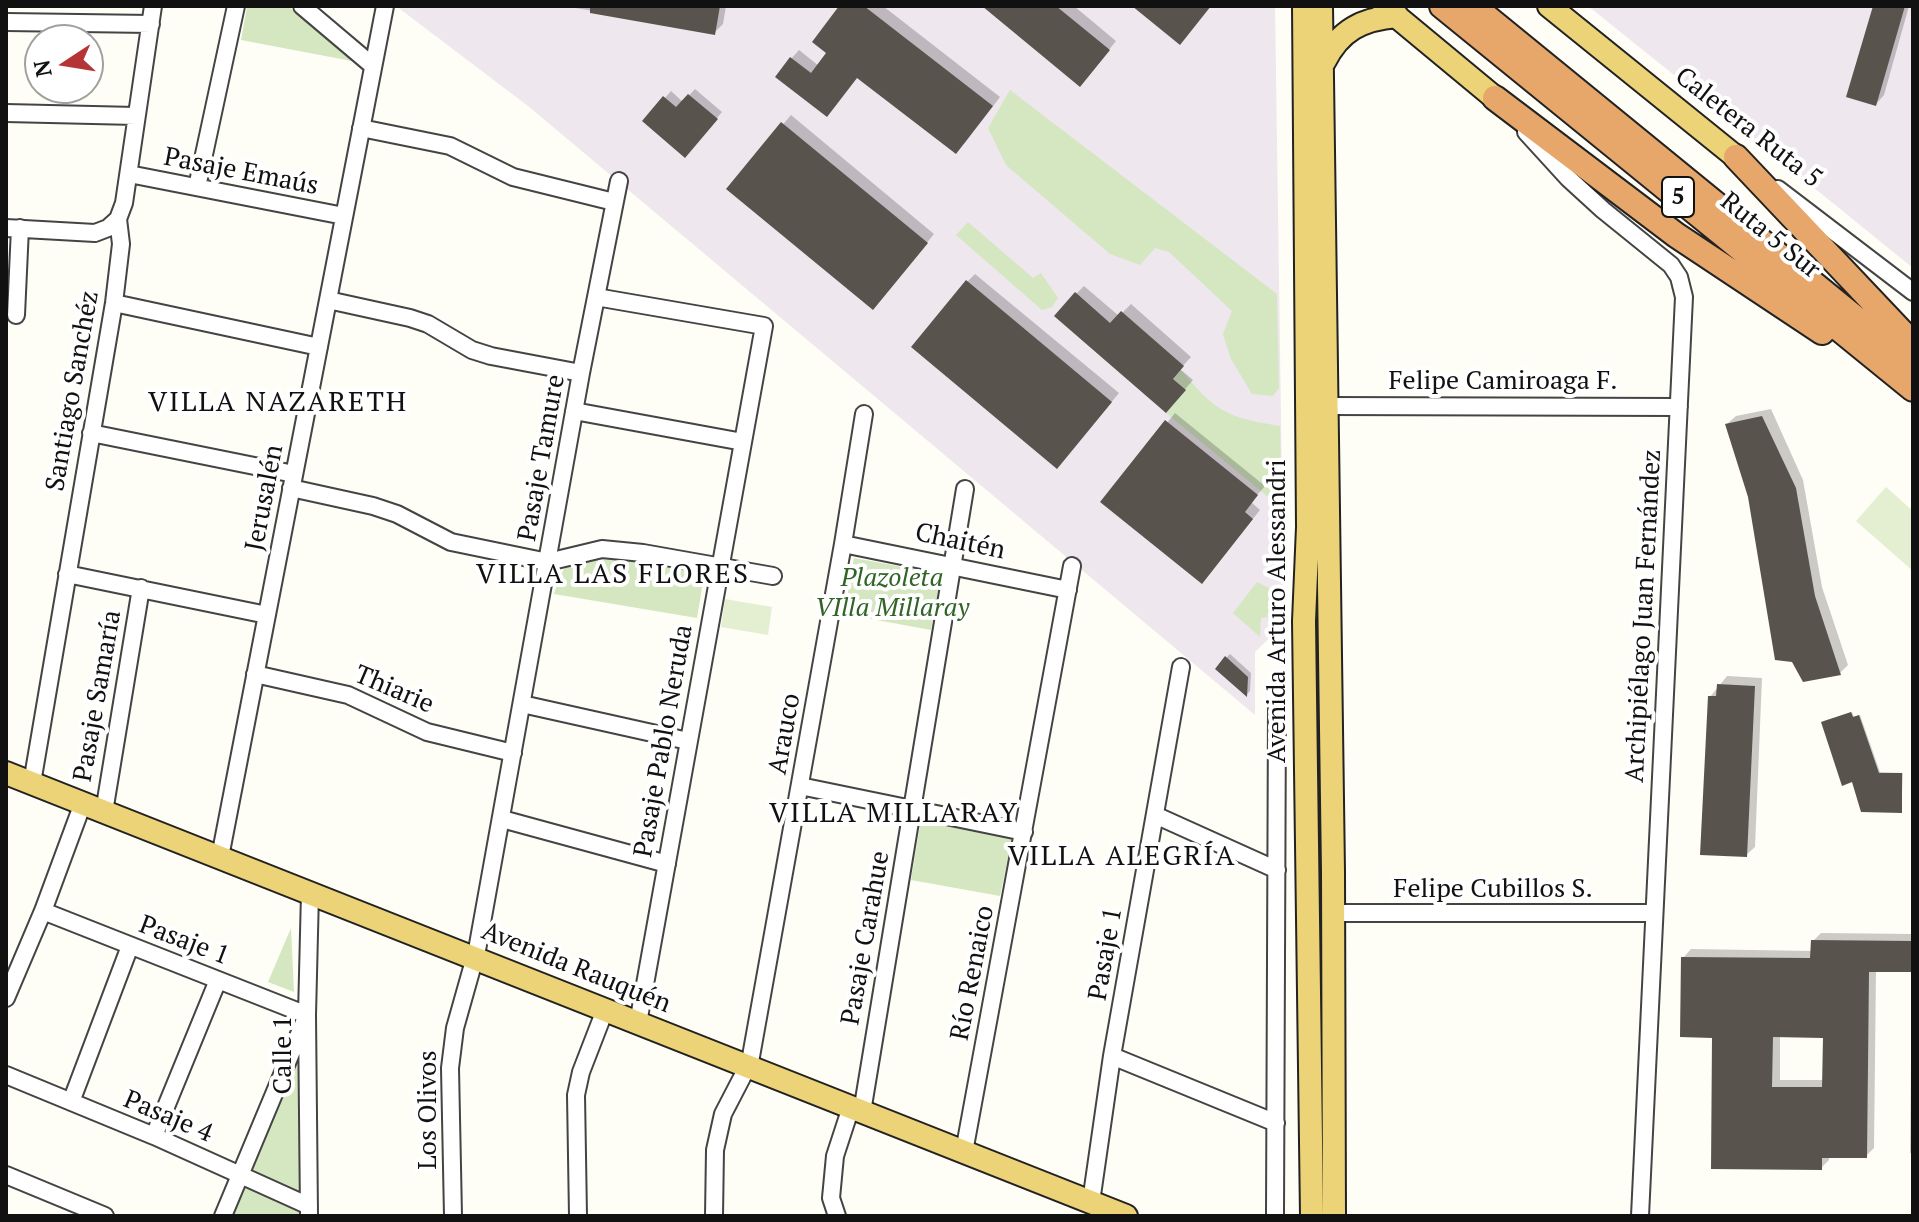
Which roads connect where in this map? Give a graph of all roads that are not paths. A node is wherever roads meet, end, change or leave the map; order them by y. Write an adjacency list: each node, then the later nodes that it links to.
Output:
1 (153, 6): 11 (street, Santiago Sanchéz)
2 (236, 6): 21 (street)
3 (302, 6): 13 (street)
4 (385, 6): 13 (street, Jerusalén)
5 (1442, 6): 35 (highway, Ruta 5 Sur / 5)
6 (1473, 6): 33 (highway, Ruta 5 Sur / 5)
7 (1549, 6): 18 (main road, Caletera Ruta 5)
8 (1308, 8): 12 (main road, Avenida Arturo Alessandri); 102 (main road, Avenida Arturo Alessandri)
9 (1390, 11): 12 (main road); 14 (main road)
10 (6, 22): 11 (street)
11 (151, 24): 16 (street, Santiago Sanchéz)
12 (1324, 62): 36 (main road, Avenida Arturo Alessandri)
13 (373, 66): 17 (street, Jerusalén)
14 (1495, 98): 35 (highway); 37 (street, Archipiélago Juan Fernández)
15 (6, 113): 16 (street)
16 (136, 116): 19 (street, Santiago Sanchéz)
17 (361, 128): 22 (street); 23 (street, Jerusalén)
18 (1736, 157): 26 (street, Caletera Ruta 5); 31 (highway)
19 (129, 174): 21 (street, Pasaje Emaús); 24 (street, Santiago Sanchéz)
20 (619, 181): 22 (street, Pasaje Tamure)
21 (197, 187): 23 (street, Pasaje Emaús)
22 (614, 202): 27 (street, Pasaje Tamure)
23 (344, 216): 28 (street, Jerusalén)
24 (118, 219): 25 (street); 29 (street, Santiago Sanchéz)
25 (13, 228): 30 (street)
26 (1913, 292)
27 (596, 297): 34 (street, Pasaje Tamure); 41 (street, Pasaje Pablo Neruda)
28 (328, 300): 32 (street, Jerusalén); 34 (street)
29 (114, 303): 32 (street); 40 (street, Santiago Sanchéz)
30 (16, 315)
31 (1913, 344)
32 (319, 347): 42 (street, Jerusalén)
33 (1913, 365)
34 (581, 373): 38 (street, Pasaje Tamure)
35 (1913, 390)
36 (1327, 406): 37 (street, Felipe Camiroaga F.); 73 (main road, Avenida Arturo Alessandri)
37 (1679, 407): 74 (street, Archipiélago Juan Fernández)
38 (574, 411): 41 (street); 45 (street, Pasaje Tamure)
39 (864, 414): 44 (street, Arauco)
40 (91, 433): 42 (street); 49 (street, Santiago Sanchéz)
41 (743, 442): 48 (street, Pasaje Pablo Neruda)
42 (293, 481): 45 (street); 53 (street, Jerusalén)
43 (965, 489): 46 (street, Pasaje Carahue)
44 (843, 544): 46 (street, Chaitén); 62 (street, Arauco)
45 (548, 562): 48 (street); 56 (street, Pasaje Tamure)
46 (955, 565): 52 (street, Chaitén); 64 (street, Pasaje Carahue)
47 (1072, 566): 52 (street, Río Renaico)
48 (720, 568): 50 (street); 58 (street, Pasaje Pablo Neruda)
49 (67, 574): 51 (street); 61 (street, Santiago Sanchéz)
50 (773, 576)
51 (141, 588): 53 (street); 63 (street, Pasaje Samaría)
52 (1068, 590): 67 (street, Río Renaico)
53 (267, 615): 55 (street, Jerusalén)
54 (1181, 667): 65 (street, Pasaje 1)
55 (255, 674): 59 (street, Thiarie); 68 (street, Jerusalén)
56 (522, 704): 58 (street); 59 (street, Pasaje Tamure)
57 (1277, 706): 70 (street, Avenida Arturo Alessandri)
58 (688, 741): 69 (street, Pasaje Pablo Neruda)
59 (513, 753): 66 (street, Pasaje Tamure)
60 (6, 773): 61 (main road, Avenida Rauquén)
61 (32, 783): 63 (main road, Avenida Rauquén)
62 (800, 786): 64 (street); 83 (street, Arauco)
63 (94, 808): 68 (main road, Avenida Rauquén); 72 (street, Pasaje Samaría)
64 (913, 809): 67 (street); 86 (street, Pasaje Carahue)
65 (1155, 815): 70 (street); 82 (street, Pasaje 1)
66 (502, 819): 69 (street); 76 (street, Pasaje Tamure)
67 (1024, 832): 89 (street, Río Renaico)
68 (220, 857): 71 (main road, Avenida Rauquén)
69 (667, 864): 81 (street, Pasaje Pablo Neruda)
70 (1277, 870): 87 (street, Avenida Arturo Alessandri)
71 (310, 893): 76 (main road, Avenida Rauquén); 80 (street, Calle 1)
72 (43, 911): 75 (street, Pasaje 1); 78 (street, Pasaje Samaría)
73 (1333, 913): 74 (street, Felipe Cubillos S.); 103 (main road, Avenida Arturo Alessandri)
74 (1654, 913): 104 (street, Archipiélago Juan Fernández)
75 (130, 946): 77 (street, Pasaje 1); 85 (street)
76 (475, 959): 79 (main road, Avenida Rauquén); 96 (street, Los Olivos)
77 (218, 980): 80 (street, Pasaje 1); 88 (street)
78 (6, 998)
79 (605, 1010): 81 (main road, Avenida Rauquén); 97 (street)
80 (307, 1015): 91 (street); 93 (street, Calle 1)
81 (638, 1023): 83 (main road, Avenida Rauquén)
82 (1112, 1056): 87 (street); 92 (street, Pasaje 1)
83 (749, 1064): 86 (main road, Avenida Rauquén); 98 (street, Arauco)
84 (6, 1075): 85 (street, Pasaje 4)
85 (71, 1102): 88 (street, Pasaje 4)
86 (856, 1110): 89 (main road, Avenida Rauquén); 99 (street, Pasaje Carahue)
87 (1276, 1123): 101 (street, Avenida Arturo Alessandri)
88 (154, 1136): 91 (street, Pasaje 4)
89 (964, 1152): 92 (main road, Avenida Rauquén)
90 (6, 1175): 94 (street)
91 (242, 1175): 93 (street, Pasaje 4); 95 (street)
92 (1091, 1202): 100 (main road, Avenida Rauquén)
93 (309, 1211)
94 (105, 1216)
95 (223, 1216)
96 (453, 1216)
97 (578, 1216)
98 (714, 1216)
99 (837, 1216)
100 (1126, 1216)
101 (1275, 1216)
102 (1312, 1216)
103 (1334, 1216)
104 (1640, 1216)

